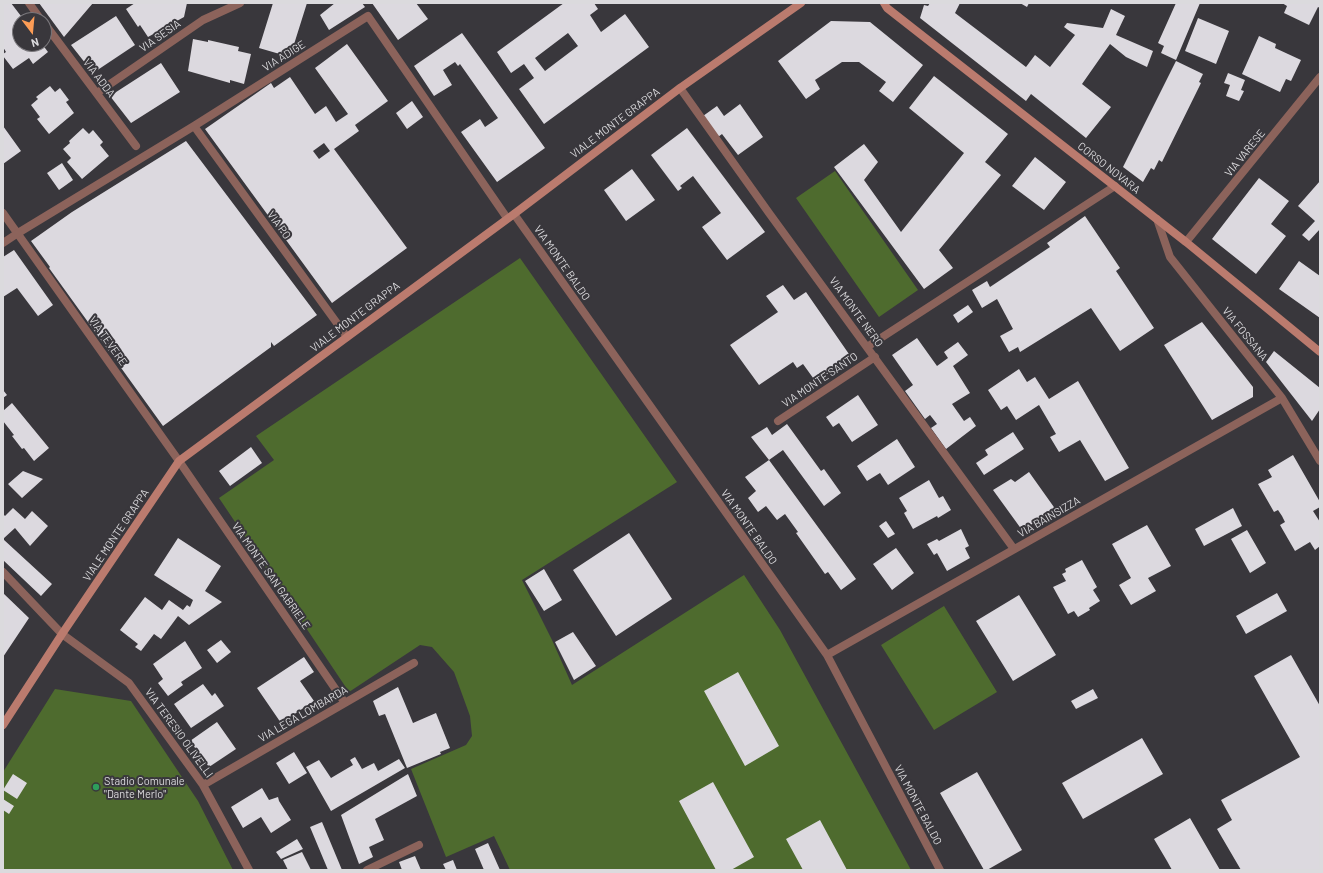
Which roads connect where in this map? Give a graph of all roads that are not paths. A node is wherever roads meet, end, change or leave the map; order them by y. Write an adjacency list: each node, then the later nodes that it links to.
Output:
1 (29, 3): 5 (street)
2 (240, 3): 9 (street, VIA SESIA)
3 (801, 3): 8 (street, VIALE MONTE GRAPPA)
4 (884, 3): 12 (street, CORSO NOVARA)
5 (35, 12)
6 (52, 34): 9 (street, VIA ADDA)
7 (1320, 77): 17 (street, VIA VARESE)
8 (680, 88): 14 (street, VIALE MONTE GRAPPA); 20 (street, VIA MONTE NERO)
9 (97, 93): 11 (street, VIA ADDA)
10 (194, 126): 14 (street, VIA ADIGE); 16 (street, VIA ADIGE); 19 (street, VIA PO)
11 (136, 146)
12 (1115, 186): 15 (street, CORSO NOVARA); 20 (street)
13 (3, 213): 16 (street, VIA TEVERE)
14 (510, 216): 19 (street, VIALE MONTE GRAPPA); 30 (street, VIA MONTE BALDO)
15 (1157, 219): 17 (street, CORSO NOVARA); 23 (street, VIA FOSSANA)
16 (18, 233): 18 (street, VIA ADIGE); 25 (street, VIA TEVERE)
17 (1186, 242): 21 (street, CORSO NOVARA)
18 (3, 243)
19 (347, 337): 25 (street, VIALE MONTE GRAPPA)
20 (868, 347): 22 (street, VIA MONTE NERO)
21 (1320, 352)
22 (875, 357): 24 (street, VIA MONTE SANTO); 27 (street, VIA MONTE NERO)
23 (1282, 398): 26 (street, VIA FOSSANA); 27 (street, VIA BAINSIZZA)
24 (778, 421)
25 (179, 461): 29 (street, VIALE MONTE GRAPPA); 32 (street, VIA MONTE SAN GABRIELE)
26 (1320, 461)
27 (1014, 549): 30 (street, VIA BAINSIZZA)
28 (3, 572): 29 (street, VIA TERESIO OLIVELLI)
29 (62, 634): 33 (street, VIALE MONTE GRAPPA); 34 (street, VIA TERESIO OLIVELLI)
30 (827, 655): 38 (street, VIA MONTE BALDO)
31 (414, 663): 32 (street, VIA LEGA LOMBARDA)
32 (345, 703): 34 (street, VIA LEGA LOMBARDA)
33 (3, 725)
34 (204, 785): 36 (street, VIA TERESIO OLIVELLI)
35 (419, 845): 37 (street)
36 (249, 870)
37 (367, 870)
38 (940, 870)

